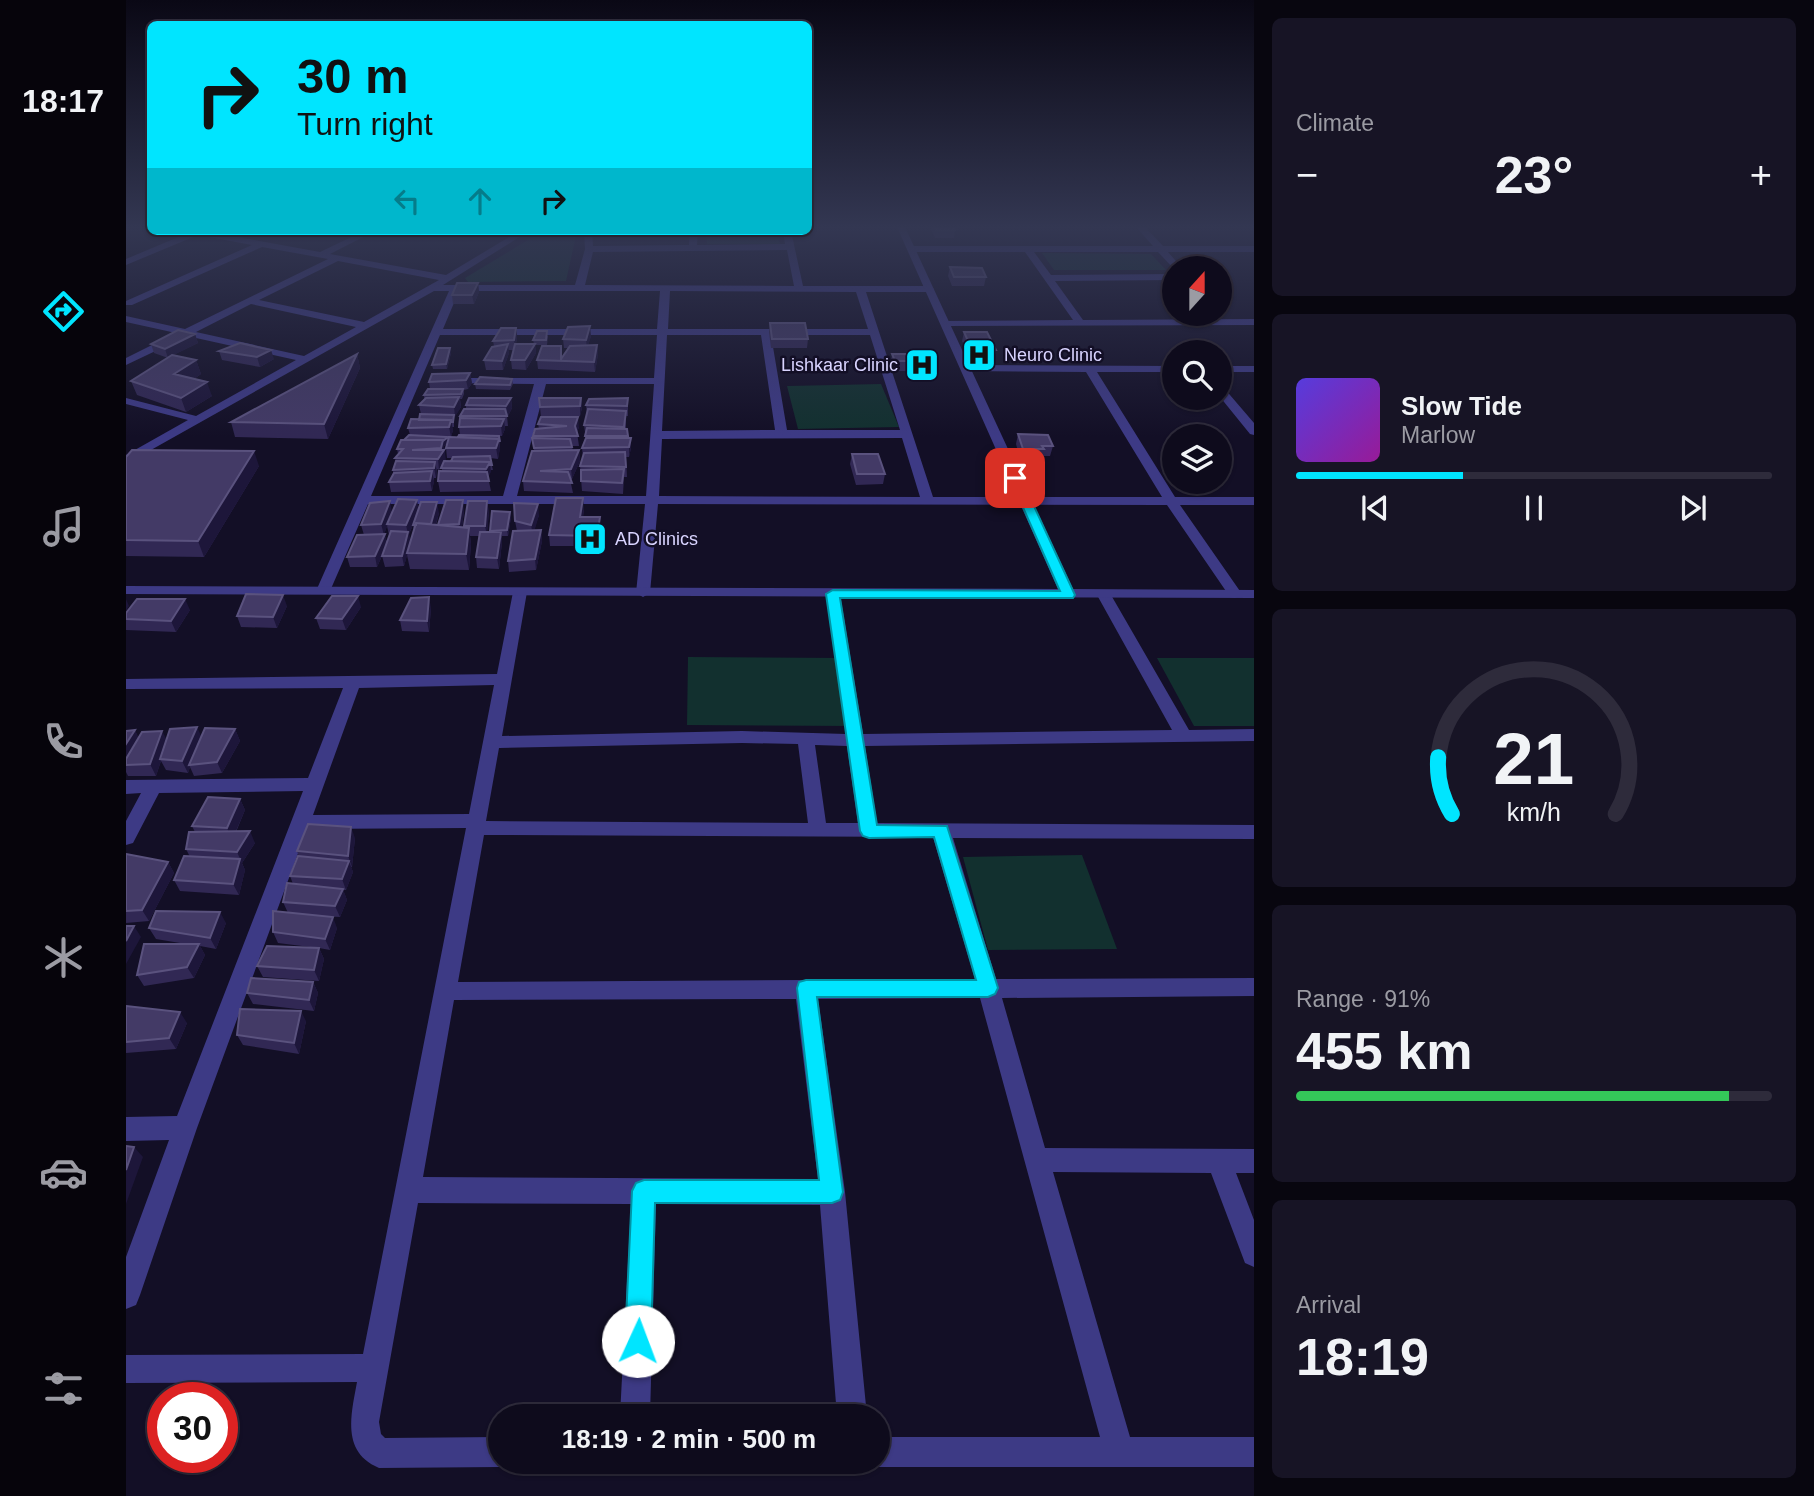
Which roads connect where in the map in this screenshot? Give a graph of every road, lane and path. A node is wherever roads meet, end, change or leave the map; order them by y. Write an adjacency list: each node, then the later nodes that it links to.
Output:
1 (143, 297): 10 (street)
2 (258, 297): 9 (street)
3 (415, 297): 17 (street)
4 (452, 297): 21 (street)
5 (664, 297): 18 (street)
6 (863, 297): 22 (street)
7 (933, 297): 14 (street)
8 (1062, 297): 12 (street)
9 (250, 301): 17 (street); 20 (street)
10 (129, 303)
11 (126, 319): 20 (street)
12 (1080, 322): 14 (street); 15 (street)
13 (1254, 322): 16 (street)
14 (945, 323): 25 (street)
15 (1162, 323)
16 (1232, 323)
17 (362, 325): 23 (street)
18 (662, 330): 19 (street); 21 (street); 32 (street)
19 (765, 331): 22 (street); 39 (street)
20 (187, 332): 23 (street); 24 (street)
21 (437, 332): 30 (street)
22 (874, 332): 37 (street)
23 (304, 359): 35 (street)
24 (126, 362)
25 (965, 368): 26 (street); 45 (street)
26 (1089, 368): 27 (street); 46 (street)
27 (1162, 369)
28 (1232, 369): 29 (street)
29 (1254, 369)
30 (416, 379): 31 (street); 41 (street)
31 (541, 380): 32 (street); 42 (street)
32 (659, 381): 38 (street)
33 (126, 401): 35 (street)
34 (1232, 404): 36 (street)
35 (196, 419): 40 (street)
36 (1252, 426)
37 (906, 434): 39 (street); 44 (street)
38 (656, 435): 39 (street); 43 (street)
39 (782, 435)
40 (126, 460)
41 (363, 500): 42 (street); 49 (street)
42 (509, 500): 43 (street)
43 (652, 500): 44 (street); 51 (street)
44 (928, 500): 45 (street)
45 (1025, 500): 46 (street); 55 (street)
46 (1171, 501): 47 (street); 53 (street)
47 (1254, 501)
48 (126, 590): 49 (street)
49 (323, 591): 50 (street)
50 (520, 592): 51 (street); 57 (street)
51 (643, 593): 52 (street)
52 (833, 594): 55 (street); 63 (street)
53 (1235, 594): 54 (street); 56 (street)
54 (1254, 594)
55 (1069, 595): 56 (street)
56 (1104, 595): 60 (street)
57 (504, 678): 58 (street); 64 (street)
58 (353, 682): 59 (street); 65 (street)
59 (126, 684)
60 (1184, 736): 61 (street); 63 (street)
61 (1254, 736)
62 (806, 739): 63 (street); 64 (street); 70 (street)
63 (857, 740): 71 (street)
64 (492, 742): 69 (street)
65 (315, 784): 66 (street); 68 (street)
66 (154, 786): 67 (street); 74 (street)
67 (126, 787)
68 (301, 822): 69 (street); 79 (street)
69 (477, 824): 70 (street); 78 (street)
70 (818, 830): 71 (street)
71 (869, 831): 72 (street)
72 (940, 831): 73 (street); 77 (street)
73 (1254, 832)
74 (126, 838)
75 (1254, 987): 77 (street)
76 (806, 988): 77 (street); 78 (street); 86 (street)
77 (988, 988): 81 (street)
78 (445, 991): 84 (street)
79 (186, 1128): 80 (street); 88 (street)
80 (126, 1129)
81 (1037, 1160): 82 (street); 94 (street)
82 (1219, 1161): 83 (street); 87 (street)
83 (1254, 1161)
84 (408, 1190): 85 (street); 90 (street)
85 (644, 1191): 86 (street); 91 (street)
86 (832, 1192): 92 (street)
87 (1254, 1254)
88 (126, 1295)
89 (126, 1368): 90 (street)
90 (375, 1368): 95 (street)
91 (635, 1404)
92 (851, 1404)
93 (890, 1451): 94 (street)
94 (1119, 1451): 96 (street)
95 (488, 1452)
96 (1254, 1452)

